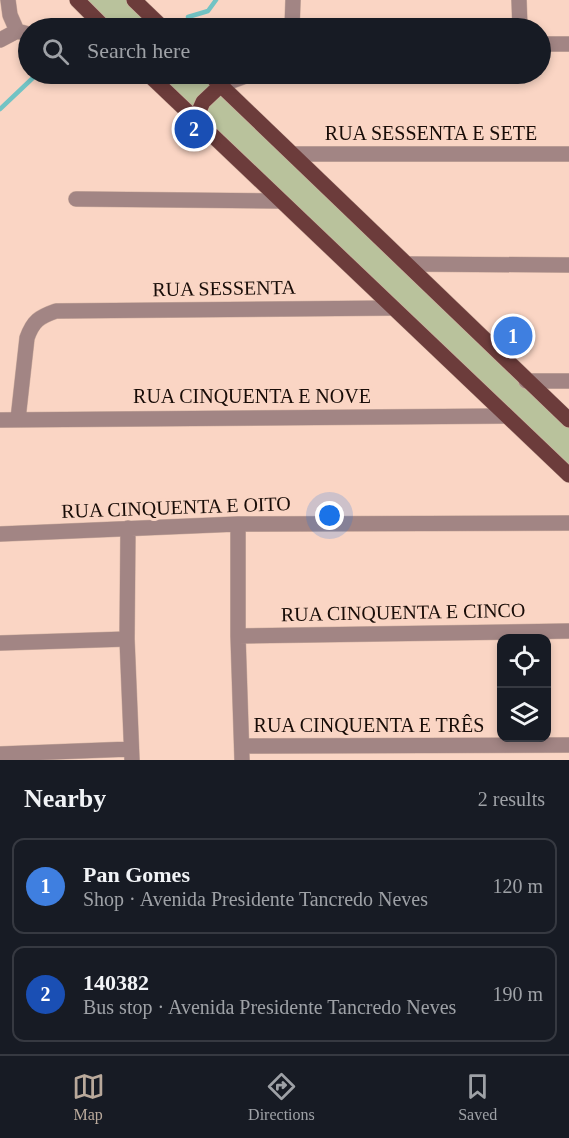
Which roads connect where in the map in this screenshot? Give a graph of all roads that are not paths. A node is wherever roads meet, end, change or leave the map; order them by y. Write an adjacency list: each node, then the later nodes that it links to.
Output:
1 (8, 0): 10 (street)
2 (77, 0): 6 (main road)
3 (134, 0): 7 (main road)
4 (293, 0): 8 (street)
5 (519, 0): 9 (street)
6 (94, 18)
7 (153, 18)
8 (292, 18)
9 (520, 18)
10 (18, 25)
11 (18, 34): 12 (street)
12 (0, 40)
13 (551, 44): 14 (street)
14 (569, 44)
15 (160, 84): 17 (main road)
16 (221, 85): 17 (main road); 18 (main road)
17 (196, 118): 21 (main road)
18 (293, 154): 19 (street, RUA SESSENTA E SETE); 22 (main road)
19 (569, 154)
20 (76, 199): 21 (street)
21 (280, 201): 24 (main road)
22 (406, 264): 23 (street); 25 (main road)
23 (569, 265)
24 (393, 308): 27 (main road); 28 (street, RUA SESSENTA)
25 (526, 381): 26 (street); 30 (main road)
26 (569, 381)
27 (505, 416): 28 (street, RUA CINQUENTA E NOVE); 31 (main road)
28 (18, 419): 29 (street, RUA CINQUENTA E NOVE)
29 (0, 420)
30 (569, 420)
31 (569, 475)
32 (569, 523): 33 (street, RUA CINQUENTA E OITO)
33 (238, 524): 34 (street, RUA CINQUENTA E OITO); 37 (street)
34 (128, 528): 35 (street, RUA CINQUENTA E OITO); 38 (street)
35 (0, 534)
36 (569, 631): 37 (street, RUA CINQUENTA E CINCO)
37 (238, 636): 41 (street)
38 (127, 639): 39 (street); 43 (street)
39 (0, 643)
40 (569, 746): 41 (street, RUA CINQUENTA E TRÊS)
41 (242, 753)
42 (0, 754): 43 (street)
43 (131, 754)

